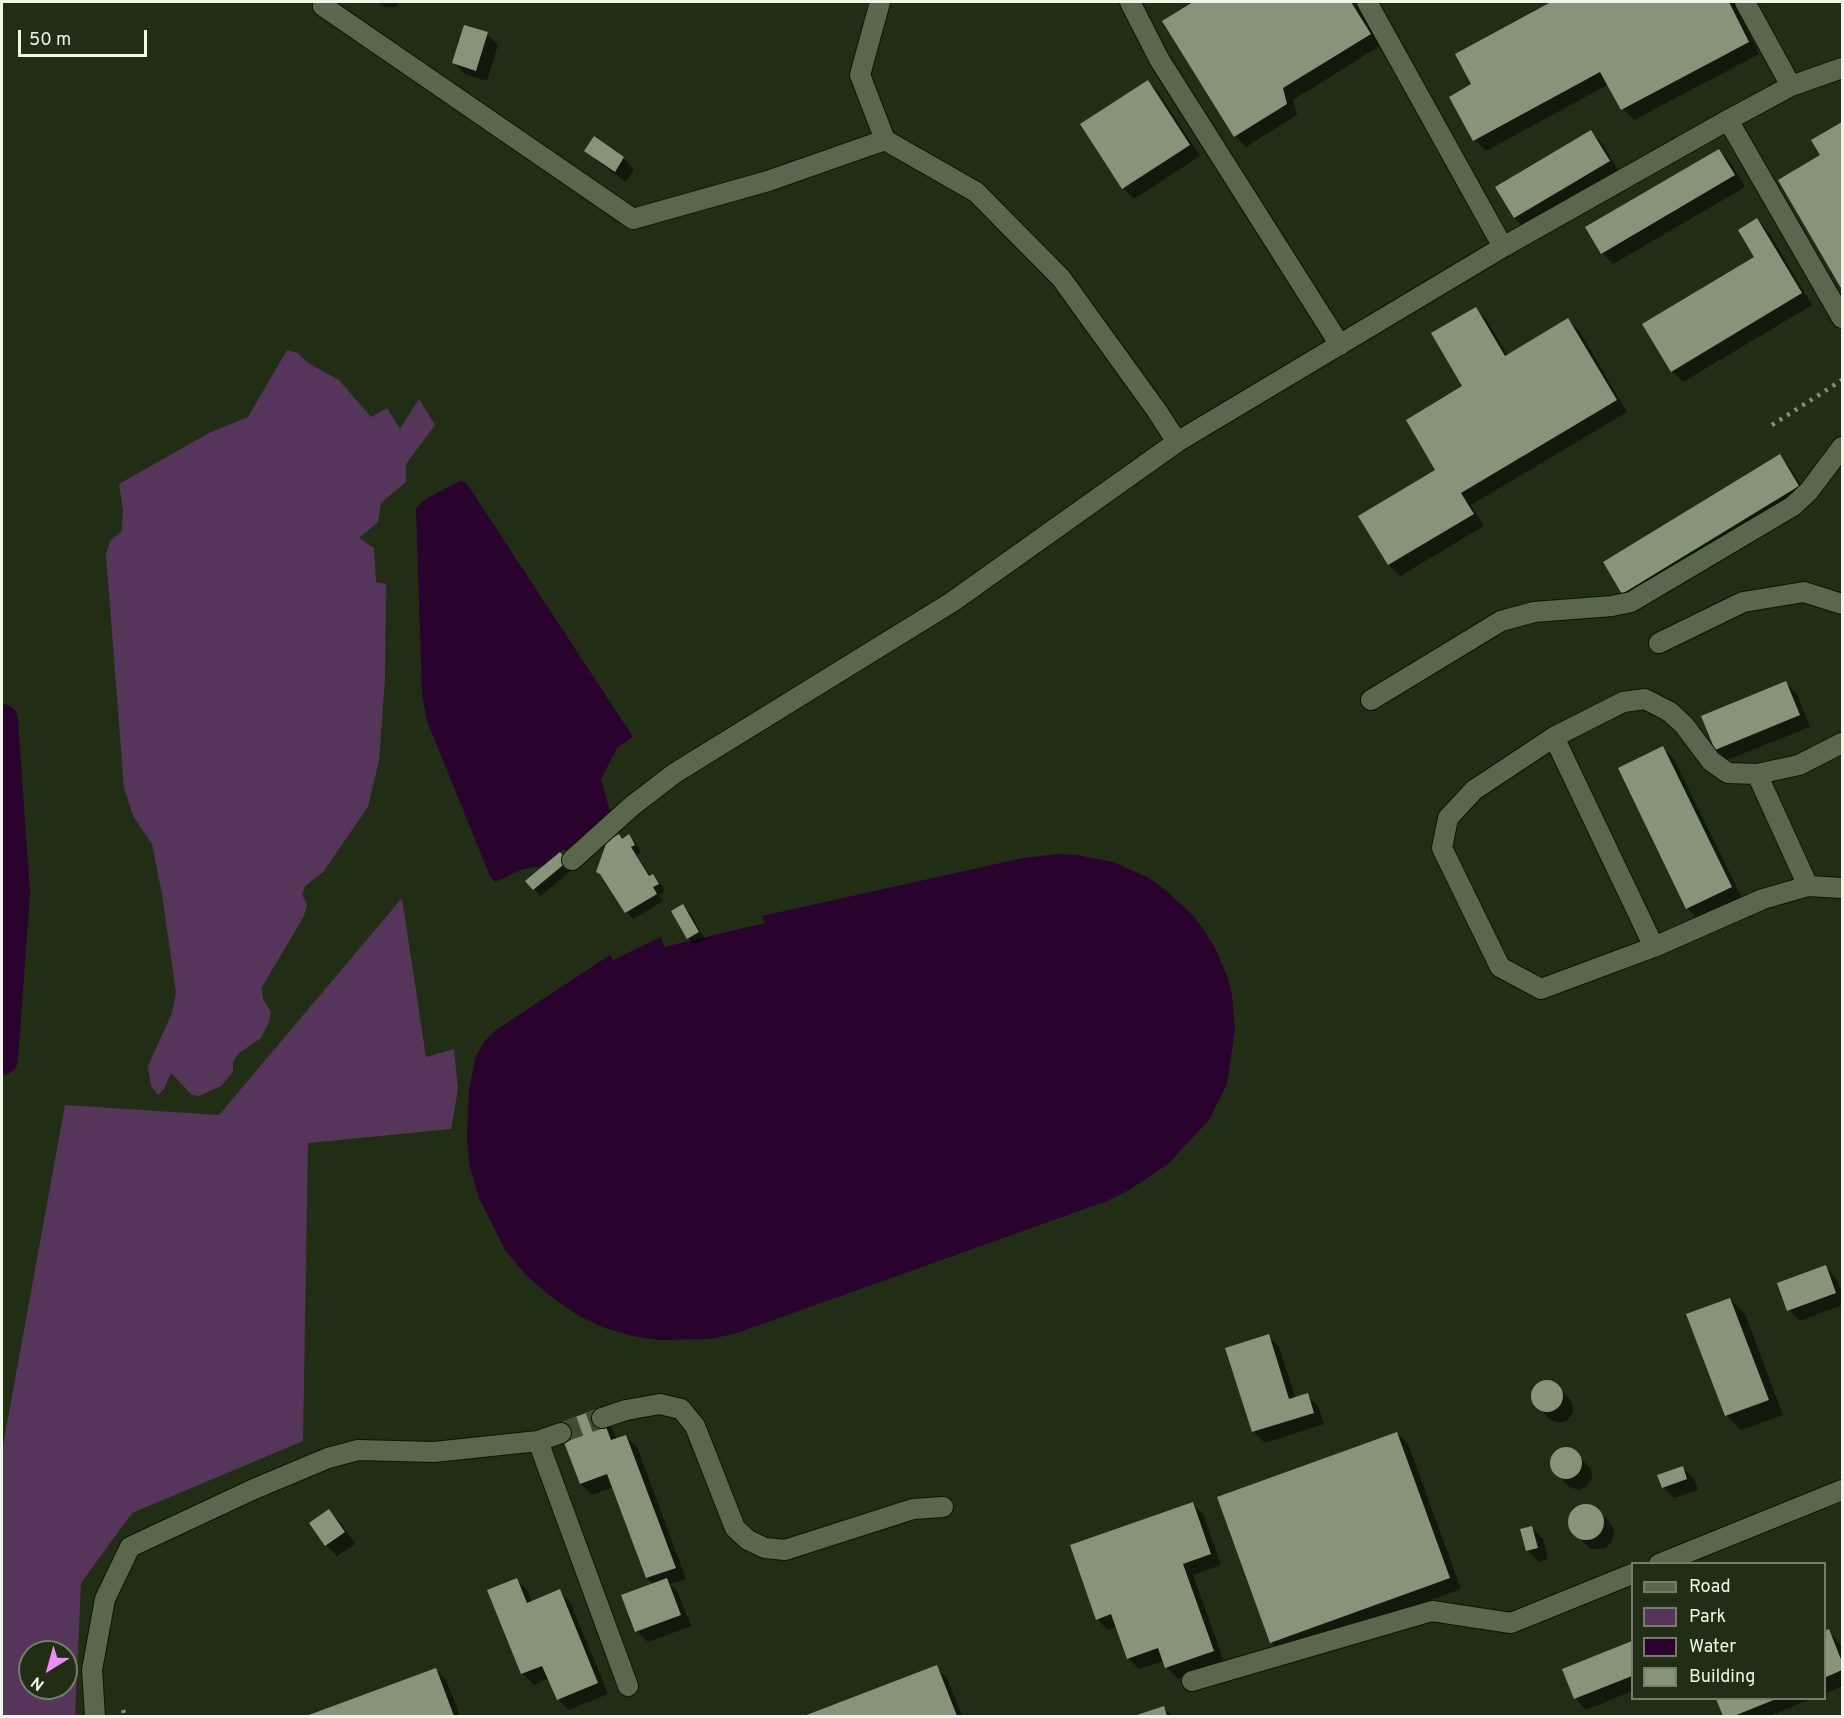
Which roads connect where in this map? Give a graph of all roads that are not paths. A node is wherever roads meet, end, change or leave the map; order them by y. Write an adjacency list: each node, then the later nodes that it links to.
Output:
1 (324, 2): 9 (street)
2 (880, 2): 9 (street)
3 (1130, 2): 12 (street)
4 (1367, 2): 10 (street)
5 (1745, 2): 7 (street)
6 (1842, 68): 7 (street)
7 (1791, 86): 8 (street)
8 (1728, 120): 10 (street); 11 (street)
9 (885, 140): 13 (street)
10 (1503, 247): 12 (street)
11 (1842, 318)
12 (1340, 345): 13 (street)
13 (1177, 442): 21 (street)
14 (1842, 447): 17 (street)
15 (1842, 603): 16 (street)
16 (1659, 643)
17 (1371, 700)
18 (1554, 737): 20 (street); 24 (street); 24 (street)
19 (1842, 743): 20 (street)
20 (1756, 774): 22 (street)
21 (572, 860)
22 (1808, 886): 23 (street); 24 (street)
23 (1842, 888)
24 (1654, 947)
25 (602, 1418): 29 (street)
26 (561, 1433): 27 (street)
27 (538, 1441): 33 (street); 34 (street)
28 (1842, 1490): 30 (street)
29 (943, 1507)
30 (1662, 1562)
31 (1631, 1574): 32 (street)
32 (1192, 1681)
33 (628, 1686)
34 (95, 1716)

